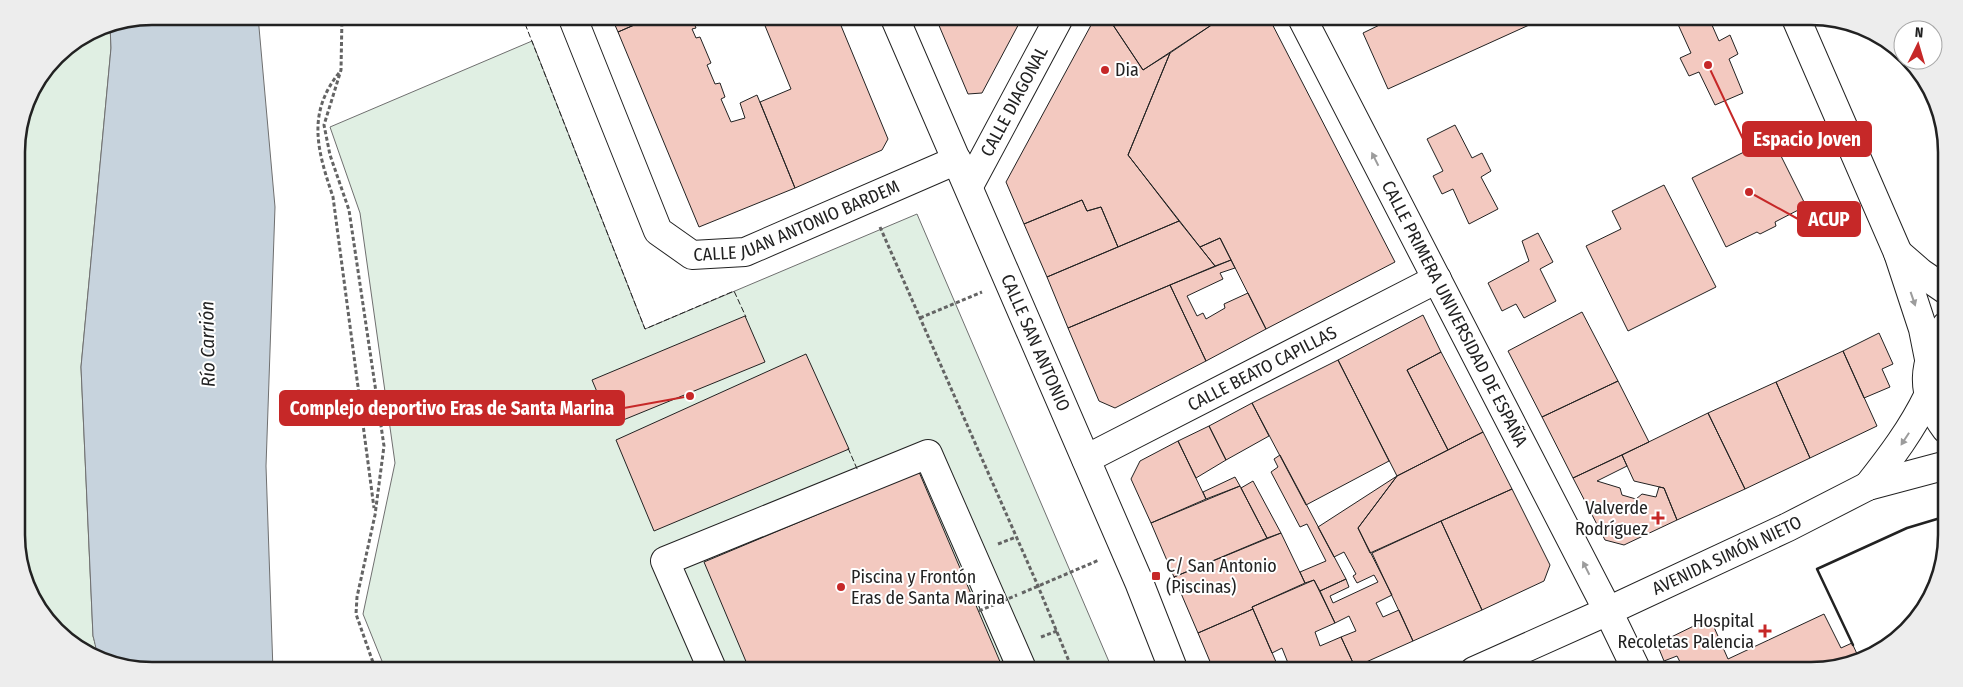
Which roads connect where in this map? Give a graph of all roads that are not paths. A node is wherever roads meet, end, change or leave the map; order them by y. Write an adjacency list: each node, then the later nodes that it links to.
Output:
1 (576, 25): 6 (street, CALLE JUAN ANTONIO BARDEM)
2 (898, 25): 6 (street, CALLE SAN ANTONIO)
3 (1055, 25): 7 (street, CALLE DIAGONAL)
4 (1307, 25): 9 (street, CALLE PRIMERA UNIVERSIDAD DE ESPAÑA, one-way to 4)
5 (1799, 25): 8 (street)
6 (957, 160): 7 (street, CALLE SAN ANTONIO)
7 (969, 186): 15 (street, CALLE SAN ANTONIO)
8 (1898, 253): 10 (street); 12 (street, one-way to 12)
9 (1437, 279): 15 (street, CALLE BEATO CAPILLAS); 18 (street, CALLE PRIMERA UNIVERSIDAD DE ESPAÑA, one-way to 9)
10 (1938, 285)
11 (1938, 339): 12 (street)
12 (1929, 359): 13 (street)
13 (1928, 396): 14 (street); 17 (street, AVENIDA SIMÓN NIETO, one-way to 17)
14 (1938, 418)
15 (1086, 459): 21 (street, CALLE SAN ANTONIO)
16 (1938, 466): 17 (street, AVENIDA SIMÓN NIETO)
17 (1868, 486): 18 (street, AVENIDA SIMÓN NIETO)
18 (1608, 611): 22 (street, AVENIDA SIMÓN NIETO); 23 (street, CALLE PRIMERA UNIVERSIDAD DE ESPAÑA)
19 (709, 662): 20 (street)
20 (1019, 662)
21 (1170, 662)
22 (1492, 662)
23 (1633, 662)

